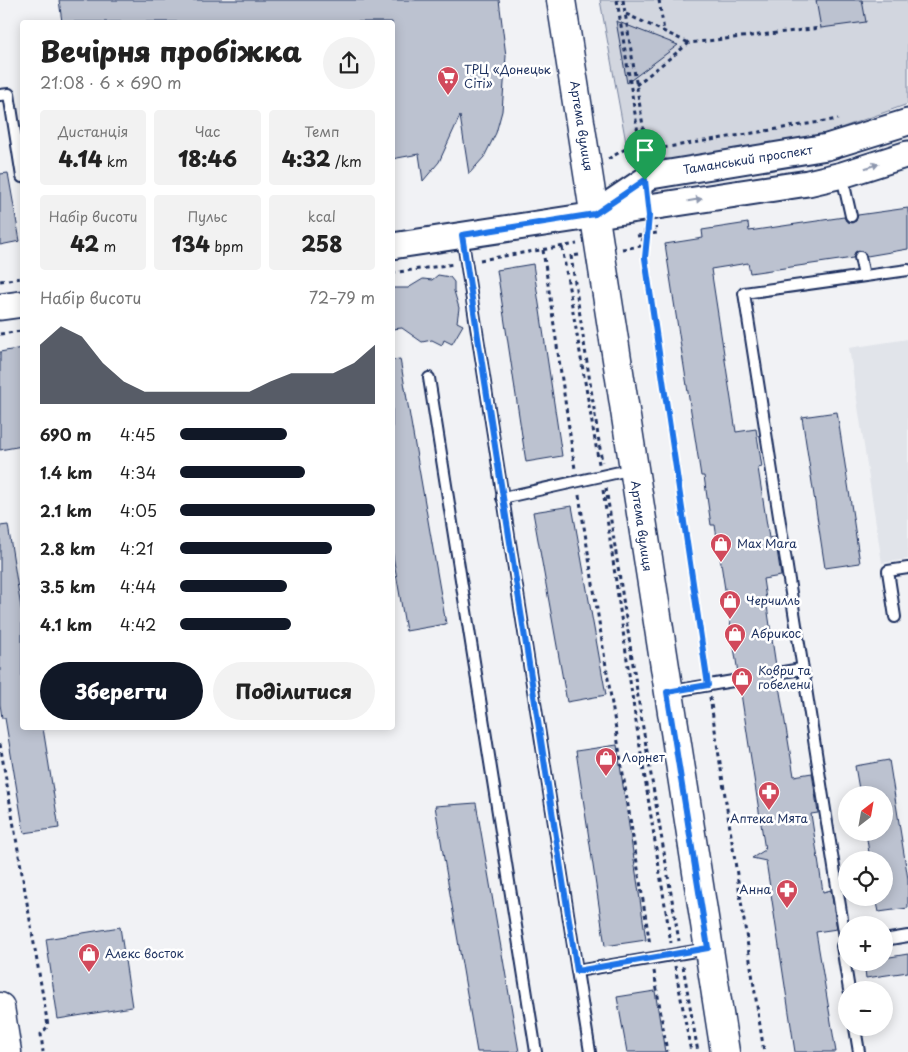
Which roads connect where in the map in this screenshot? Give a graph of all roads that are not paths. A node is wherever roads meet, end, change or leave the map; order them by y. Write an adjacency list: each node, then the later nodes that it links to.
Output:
1 (561, 0): 7 (main road, Артема вулиця)
2 (0, 95): 5 (lane)
3 (908, 122): 7 (street, Таманський проспект)
4 (908, 154): 6 (street, Таманський проспект, one-way to 4)
5 (20, 164)
6 (842, 175): 7 (street, Таманський проспект, one-way to 6); 8 (lane)
7 (595, 214): 9 (street, Таманський проспект); 17 (main road, Артема вулиця)
8 (851, 216)
9 (462, 235): 10 (street, Таманський проспект); 18 (lane)
10 (395, 246)
11 (860, 256): 13 (lane)
12 (908, 270): 13 (lane)
13 (864, 276): 21 (lane)
14 (20, 304): 15 (street)
15 (0, 307)
16 (429, 378): 33 (lane)
17 (633, 469): 18 (lane); 24 (main road, Артема вулиця)
18 (502, 498): 29 (lane)
19 (908, 568): 20 (lane)
20 (895, 617)
21 (801, 669): 22 (lane); 25 (lane)
22 (777, 673)
23 (739, 680): 24 (lane)
24 (667, 692): 28 (main road, Артема вулиця)
25 (841, 916)
26 (908, 936): 27 (lane)
27 (893, 938)
28 (708, 948): 29 (lane); 35 (main road, Артема вулиця)
29 (577, 971): 34 (lane)
30 (0, 1007): 32 (main road)
31 (856, 1036): 36 (lane)
32 (7, 1052)
33 (536, 1052)
34 (590, 1052)
35 (725, 1052)
36 (859, 1052)

